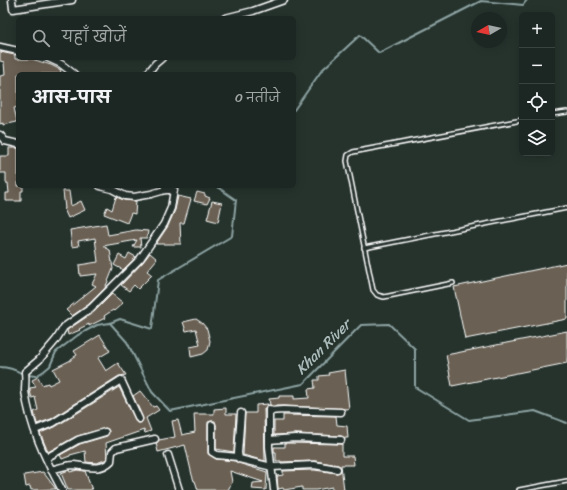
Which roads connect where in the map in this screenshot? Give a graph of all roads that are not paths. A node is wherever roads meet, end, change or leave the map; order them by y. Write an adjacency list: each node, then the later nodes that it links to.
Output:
1 (12, 0): 2 (street)
2 (72, 0)
3 (284, 0): 4 (street)
4 (233, 16)
5 (0, 48): 6 (street)
6 (16, 51)
7 (52, 60): 9 (street)
8 (160, 60): 10 (street)
9 (71, 72)
10 (149, 72)
11 (567, 112): 12 (lane)
12 (555, 114)
13 (519, 121): 19 (lane)
14 (0, 135): 15 (street)
15 (16, 144)
16 (108, 188): 17 (street)
17 (165, 188): 25 (street)
18 (567, 208): 19 (lane)
19 (364, 248): 20 (lane)
20 (453, 283)
21 (341, 412): 28 (street)
22 (241, 413): 31 (street)
23 (139, 419): 25 (street)
24 (212, 424): 31 (street)
25 (35, 430): 32 (street)
26 (105, 432): 32 (street)
27 (155, 439): 35 (street)
28 (269, 440): 29 (street); 33 (street)
29 (341, 440)
30 (168, 455): 38 (street)
31 (238, 457): 33 (street)
32 (46, 458): 35 (street)
33 (272, 467): 34 (street); 39 (street)
34 (337, 468)
35 (51, 470): 37 (street)
36 (567, 481): 40 (lane)
37 (62, 490)
38 (179, 490)
39 (274, 490)
40 (520, 490)

